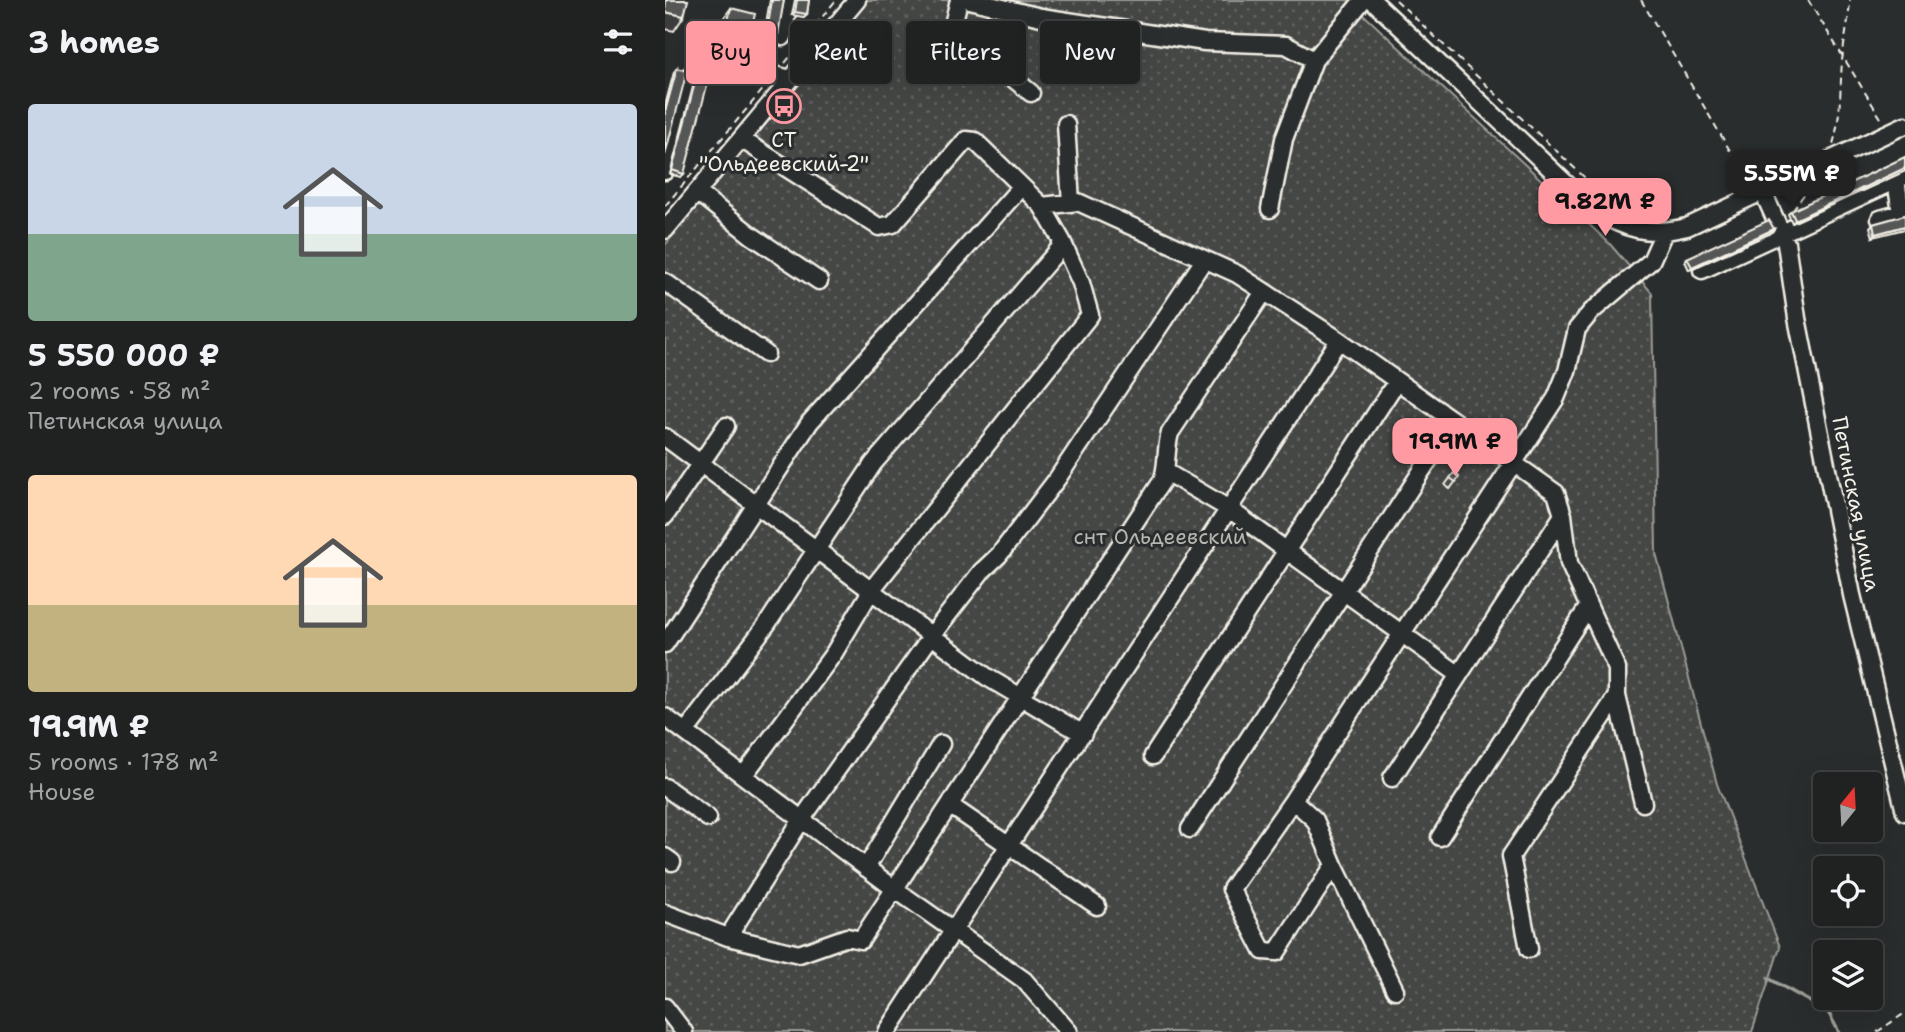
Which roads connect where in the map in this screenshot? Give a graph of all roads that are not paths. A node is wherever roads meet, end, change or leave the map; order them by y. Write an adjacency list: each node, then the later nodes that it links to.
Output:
1 (789, 0): 7 (street)
2 (857, 0): 10 (street)
3 (959, 0): 12 (street)
4 (969, 0): 8 (street)
5 (1363, 0): 8 (street)
6 (1372, 0): 26 (street)
7 (783, 37)
8 (1314, 60): 23 (street)
9 (776, 75): 10 (street)
10 (783, 77): 15 (street)
11 (687, 84): 16 (street)
12 (1031, 93)
13 (1066, 124): 21 (street)
14 (1898, 128): 19 (street)
15 (741, 139): 18 (street); 20 (street)
16 (665, 171)
17 (1901, 178): 24 (street); 28 (street)
18 (1021, 187): 22 (street); 44 (street)
19 (1759, 187): 26 (street); 28 (street, Петинская улица)
20 (697, 192): 27 (street); 32 (street)
21 (1070, 203): 22 (street); 30 (street)
22 (1042, 206): 29 (street)
23 (1270, 209)
24 (1903, 213): 25 (street)
25 (1880, 219)
26 (1663, 225): 41 (street)
27 (665, 230)
28 (1784, 238): 31 (street); 70 (street, Петинская улица)
29 (1062, 241): 48 (street); 50 (street)
30 (1204, 260): 34 (street); 54 (street)
31 (1702, 270)
32 (819, 281)
33 (665, 282): 36 (street)
34 (1264, 292): 35 (street); 43 (street)
35 (1339, 340): 37 (street); 45 (street)
36 (766, 354)
37 (1397, 380): 38 (street); 49 (street)
38 (1454, 421): 41 (street); 51 (street)
39 (726, 426): 42 (street)
40 (665, 437): 42 (street)
41 (1511, 461): 46 (street); 53 (street)
42 (700, 463): 44 (street); 47 (street)
43 (1166, 472): 45 (street); 57 (street)
44 (758, 504): 48 (street); 55 (street)
45 (1229, 509): 49 (street); 61 (street)
46 (1563, 515): 52 (street); 56 (street)
47 (665, 516)
48 (815, 547): 50 (street); 60 (street)
49 (1287, 551): 51 (street); 63 (street)
50 (872, 589): 54 (street); 64 (street)
51 (1344, 593): 53 (street); 73 (street)
52 (1588, 607): 58 (street); 74 (street)
53 (1400, 634): 56 (street); 67 (street)
54 (932, 635): 57 (street); 72 (street)
55 (665, 644)
56 (1458, 674): 65 (street)
57 (1024, 696): 61 (street); 69 (street)
58 (1617, 696): 68 (street); 83 (street)
59 (665, 716): 60 (street)
60 (686, 731): 64 (street)
61 (1083, 734): 75 (street)
62 (941, 744): 77 (street)
63 (1153, 756)
64 (744, 775): 72 (street)
65 (1392, 778)
66 (665, 787): 71 (street)
67 (1293, 800): 76 (street); 76 (street)
68 (1643, 803)
69 (951, 806): 75 (street); 78 (street)
70 (1905, 812)
71 (708, 818)
72 (803, 819): 77 (street); 82 (street)
73 (1191, 829)
74 (1440, 838)
75 (1011, 846): 79 (street); 81 (street)
76 (1333, 865): 84 (street)
77 (866, 868): 78 (street)
78 (896, 890): 81 (street); 82 (street)
79 (1097, 906)
80 (665, 913): 82 (street)
81 (955, 932): 87 (street); 88 (street)
82 (728, 937)
83 (1529, 949)
84 (1395, 990)
85 (665, 1007): 86 (street)
86 (684, 1032)
87 (887, 1032)
88 (1069, 1032)

